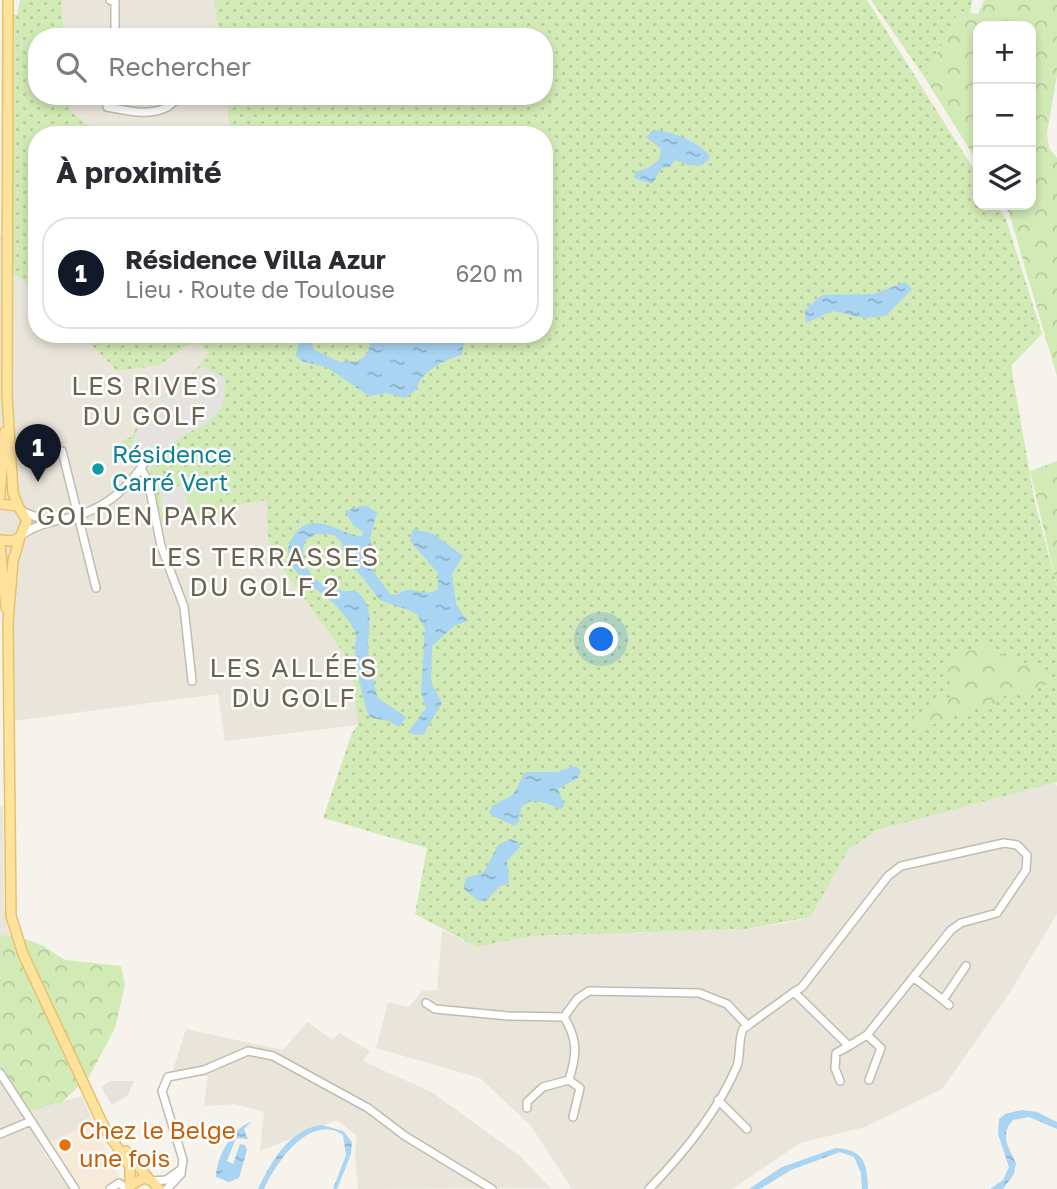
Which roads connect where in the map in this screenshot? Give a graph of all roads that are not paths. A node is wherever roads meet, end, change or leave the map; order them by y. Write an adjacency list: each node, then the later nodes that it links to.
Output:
1 (8, 0): 6 (main road)
2 (110, 0): 3 (street)
3 (116, 28)
4 (107, 105): 5 (street)
5 (169, 105)
6 (7, 395): 8 (main road); 10 (main road)
7 (62, 451): 11 (street)
8 (0, 496)
9 (0, 505): 10 (main road)
10 (21, 509): 12 (street); 13 (main road)
11 (79, 515): 12 (street); 15 (street); 17 (street)
12 (53, 521): 13 (street)
13 (22, 536): 14 (main road); 16 (main road)
14 (0, 542): 16 (main road)
15 (96, 588)
16 (8, 622): 18 (main road)
17 (192, 681)
18 (5, 899): 34 (main road)
19 (966, 966): 20 (street)
20 (913, 977): 21 (street); 25 (street)
21 (794, 992): 24 (street); 26 (street)
22 (426, 1003): 23 (street)
23 (564, 1017): 24 (street); 28 (street)
24 (748, 1026): 31 (street)
25 (867, 1035): 26 (street); 29 (street)
26 (849, 1046): 30 (street)
27 (0, 1073): 35 (street)
28 (569, 1080): 32 (street); 33 (street)
29 (869, 1080)
30 (840, 1081)
31 (718, 1100): 36 (street); 46 (street)
32 (527, 1108)
33 (573, 1117)
34 (102, 1120): 39 (main road); 40 (main road)
35 (31, 1121): 37 (street); 41 (street)
36 (747, 1129)
37 (0, 1134)
38 (182, 1166): 39 (street); 44 (street); 45 (street)
39 (151, 1180): 40 (main road); 43 (main road)
40 (128, 1187): 42 (street)
41 (75, 1189)
42 (110, 1189)
43 (159, 1189)
44 (167, 1189)
45 (492, 1189)
46 (649, 1189)

